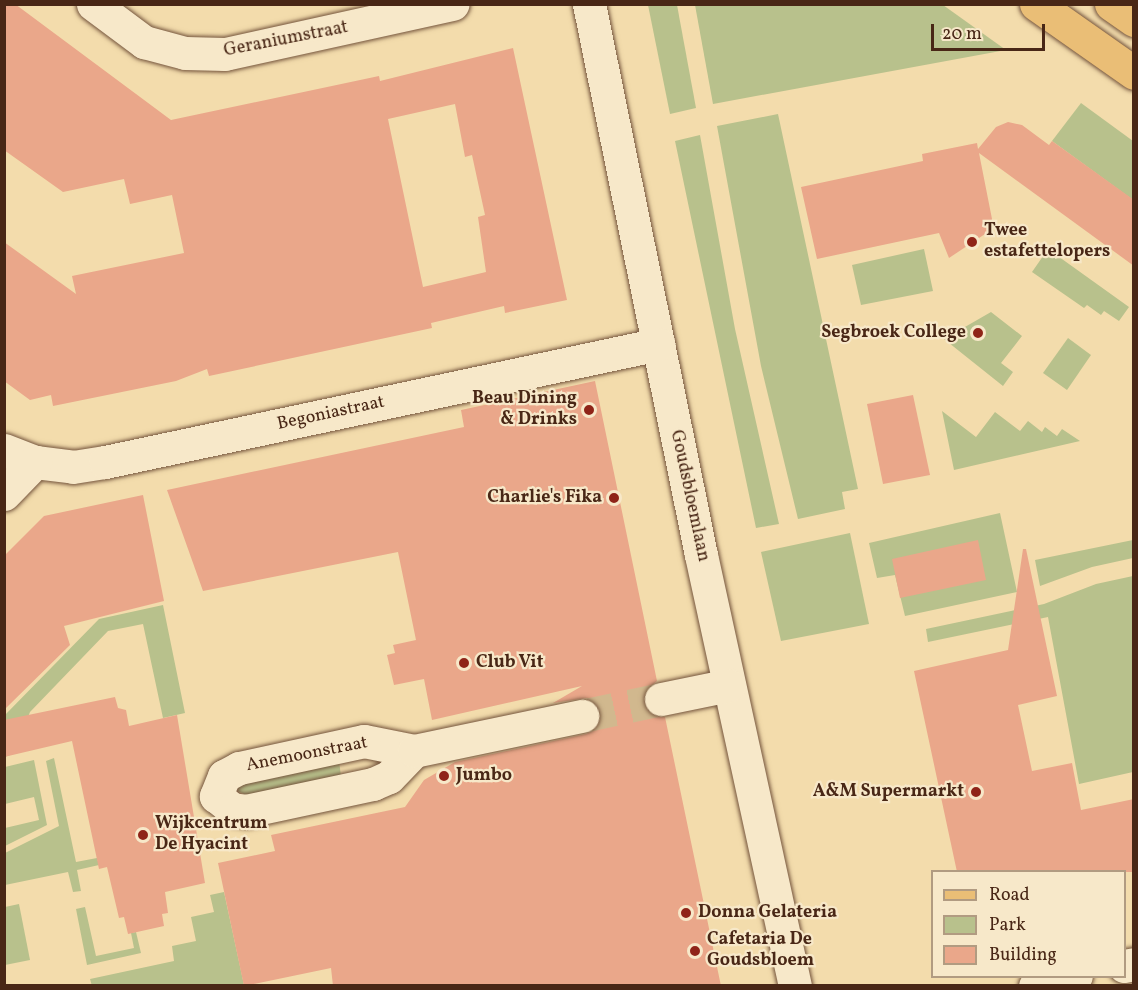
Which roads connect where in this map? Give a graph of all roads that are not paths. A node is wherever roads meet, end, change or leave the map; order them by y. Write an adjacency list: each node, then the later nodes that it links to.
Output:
1 (93, 4): 2 (street, Geraniumstraat)
2 (453, 4)
3 (589, 4): 8 (street, Goudsbloemlaan)
4 (1036, 4): 7 (main road)
5 (1111, 4): 6 (main road)
6 (1134, 20)
7 (1134, 74)
8 (659, 345): 10 (street, Begoniastraat); 12 (street, Goudsbloemlaan)
9 (4, 450): 10 (street, Begoniastraat)
10 (35, 462): 11 (street)
11 (4, 494)
12 (729, 685): 13 (street); 17 (street, Goudsbloemlaan)
13 (661, 699)
14 (582, 716): 15 (street, Anemoonstraat)
15 (414, 751): 15 (street, Anemoonstraat)
16 (1068, 978): 18 (street)
17 (795, 986)
18 (1035, 986)

